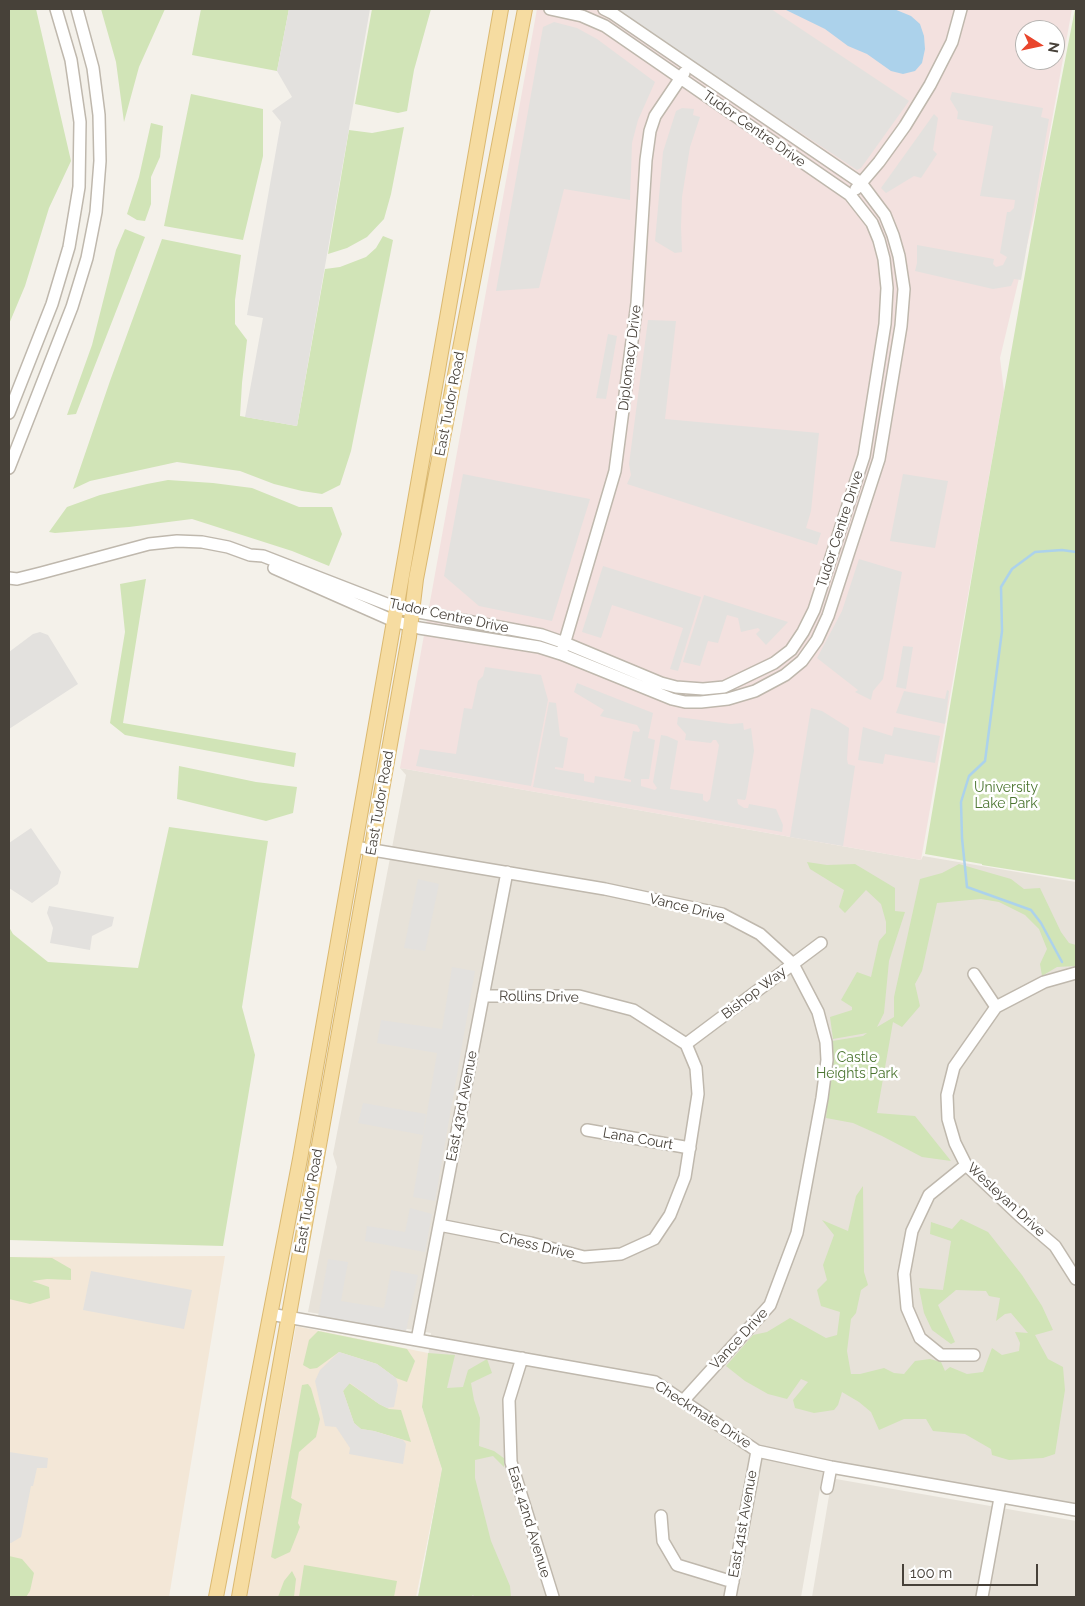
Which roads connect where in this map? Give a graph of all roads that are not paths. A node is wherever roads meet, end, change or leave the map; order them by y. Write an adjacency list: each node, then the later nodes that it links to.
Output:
1 (56, 9): 12 (street)
2 (77, 9): 13 (street)
3 (501, 9): 16 (main road, East Tudor Road)
4 (550, 9): 9 (street, Tudor Centre Drive)
5 (604, 9): 8 (street, Tudor Centre Drive)
6 (961, 9): 10 (street)
7 (527, 11): 15 (main road, East Tudor Road)
8 (689, 65): 9 (street, Diplomacy Drive); 10 (street, Tudor Centre Drive)
9 (681, 79): 11 (street, Tudor Centre Drive); 18 (street, Diplomacy Drive)
10 (861, 184): 11 (street); 19 (street, Tudor Centre Drive)
11 (850, 195): 18 (street, Tudor Centre Drive)
12 (9, 413)
13 (10, 465)
14 (9, 578): 16 (street, Tudor Centre Drive)
15 (412, 611): 16 (street, Tudor Centre Drive); 17 (main road, East Tudor Road); 18 (street, Tudor Centre Drive)
16 (396, 614): 17 (street, Tudor Centre Drive); 20 (main road, East Tudor Road)
17 (411, 626): 19 (street, Tudor Centre Drive); 21 (main road, East Tudor Road)
18 (565, 643): 19 (street, Diplomacy Drive)
19 (561, 654)
20 (355, 847): 21 (street, Vance Drive); 35 (main road, East Tudor Road)
21 (372, 850): 22 (street, Vance Drive); 36 (main road, East Tudor Road)
22 (507, 872): 24 (street, Vance Drive); 27 (street, East 43rd Avenue)
23 (821, 943): 24 (street, Bishop Way)
24 (793, 964): 29 (street, Bishop Way); 40 (street, Vance Drive)
25 (1076, 972): 28 (street, Wesleyan Drive)
26 (974, 974): 28 (street)
27 (483, 996): 29 (street, Rollins Drive); 33 (street, East 43rd Avenue)
28 (996, 1007): 32 (street, Wesleyan Drive)
29 (686, 1044): 31 (street)
30 (587, 1130): 31 (street, Lana Court)
31 (690, 1148): 33 (street, Chess Drive)
32 (966, 1165): 34 (street, Wesleyan Drive); 38 (street)
33 (439, 1225): 37 (street, East 43rd Avenue)
34 (1076, 1279)
35 (270, 1314): 36 (street, Checkmate Drive); 48 (main road, East Tudor Road)
36 (289, 1317): 37 (street, Checkmate Drive); 49 (main road, East Tudor Road)
37 (417, 1340): 39 (street, Checkmate Drive)
38 (974, 1356)
39 (522, 1358): 40 (street, Checkmate Drive); 50 (street, East 42nd Avenue)
40 (683, 1401): 41 (street, Checkmate Drive)
41 (757, 1451): 42 (street, Checkmate Drive); 47 (street, East 41st Avenue)
42 (832, 1467): 43 (street); 44 (street, Checkmate Drive)
43 (828, 1488)
44 (1000, 1498): 45 (street, Checkmate Drive); 52 (street)
45 (1076, 1510)
46 (660, 1516): 47 (street)
47 (733, 1582): 51 (street, East 41st Avenue)
48 (216, 1597)
49 (239, 1597)
50 (553, 1597)
51 (730, 1597)
52 (982, 1597)

